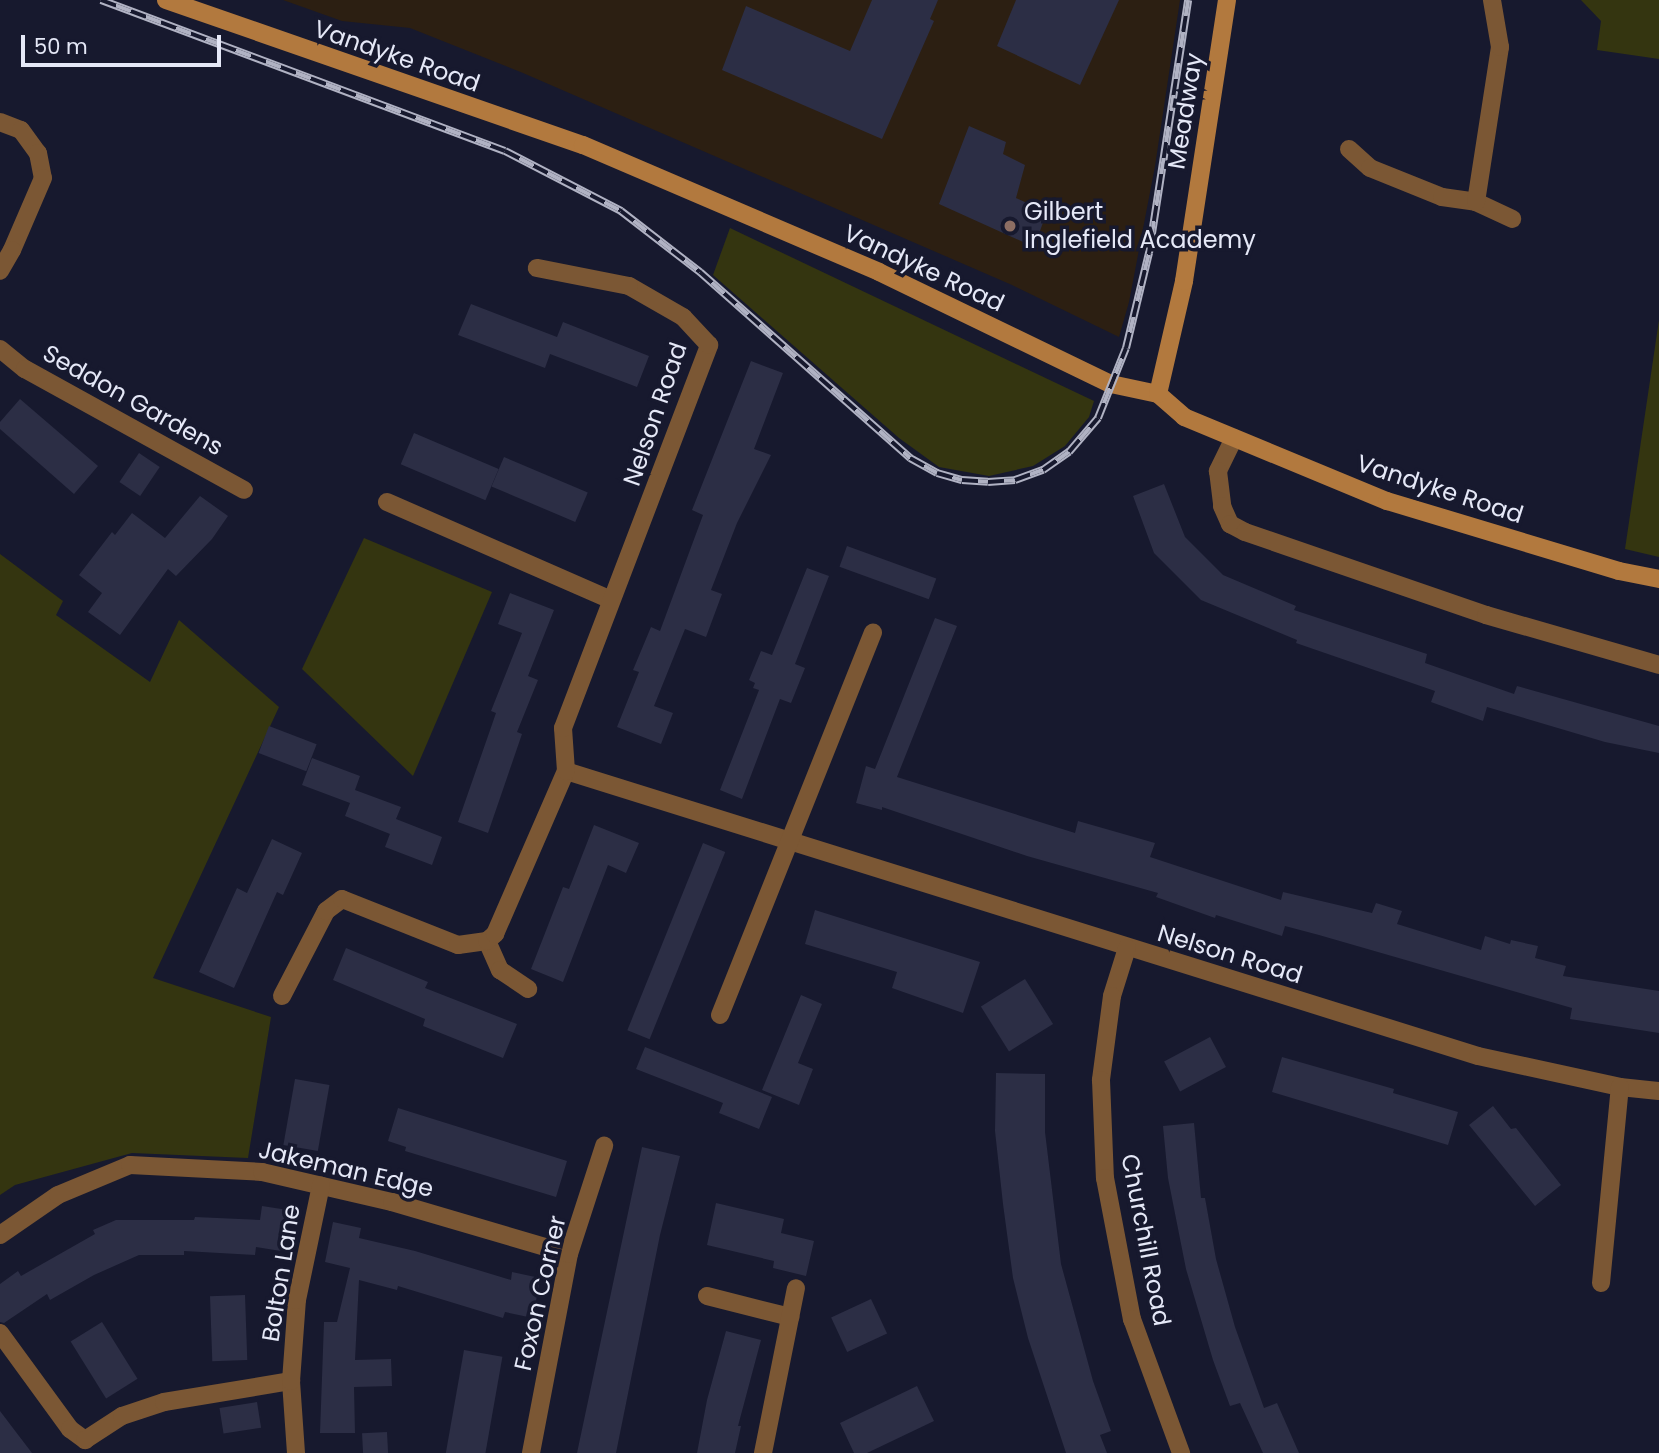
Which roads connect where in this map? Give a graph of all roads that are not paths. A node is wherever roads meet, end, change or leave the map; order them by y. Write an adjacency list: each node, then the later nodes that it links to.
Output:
1 (166, 0): 11 (street, Vandyke Road)
2 (1227, 0): 11 (street, Meadway)
3 (1492, 0): 6 (street)
4 (0, 122): 9 (street)
5 (1349, 149): 6 (street)
6 (1476, 202): 7 (street)
7 (1512, 219)
8 (537, 268): 16 (street, Nelson Road)
9 (0, 271)
10 (0, 349): 13 (street, Seddon Gardens)
11 (1158, 394): 12 (street, Vandyke Road)
12 (1234, 438): 15 (street, Vandyke Road); 18 (street)
13 (244, 490)
14 (387, 502): 16 (street)
15 (1659, 579)
16 (611, 600): 19 (street, Nelson Road)
17 (873, 633): 20 (street)
18 (1659, 665)
19 (566, 771): 20 (street, Nelson Road); 21 (street, Nelson Road)
20 (791, 843): 22 (street, Nelson Road); 25 (street)
21 (486, 942): 23 (street); 24 (street)
22 (1128, 948): 26 (street, Nelson Road); 41 (street, Churchill Road)
23 (528, 989)
24 (282, 996)
25 (720, 1015)
26 (1620, 1087): 27 (street, Nelson Road); 32 (street)
27 (1659, 1091)
28 (604, 1146): 31 (street, Foxon Corner)
29 (321, 1185): 30 (street, Jakeman Edge); 31 (street, Jakeman Edge); 37 (street, Bolton Lane)
30 (0, 1235)
31 (569, 1254): 39 (street, Foxon Corner)
32 (1601, 1283)
33 (796, 1288): 35 (street)
34 (707, 1296): 35 (street)
35 (790, 1317): 40 (street)
36 (0, 1334): 37 (street)
37 (291, 1381): 38 (street, Bolton Lane)
38 (296, 1453)
39 (531, 1453)
40 (763, 1453)
41 (1181, 1453)

